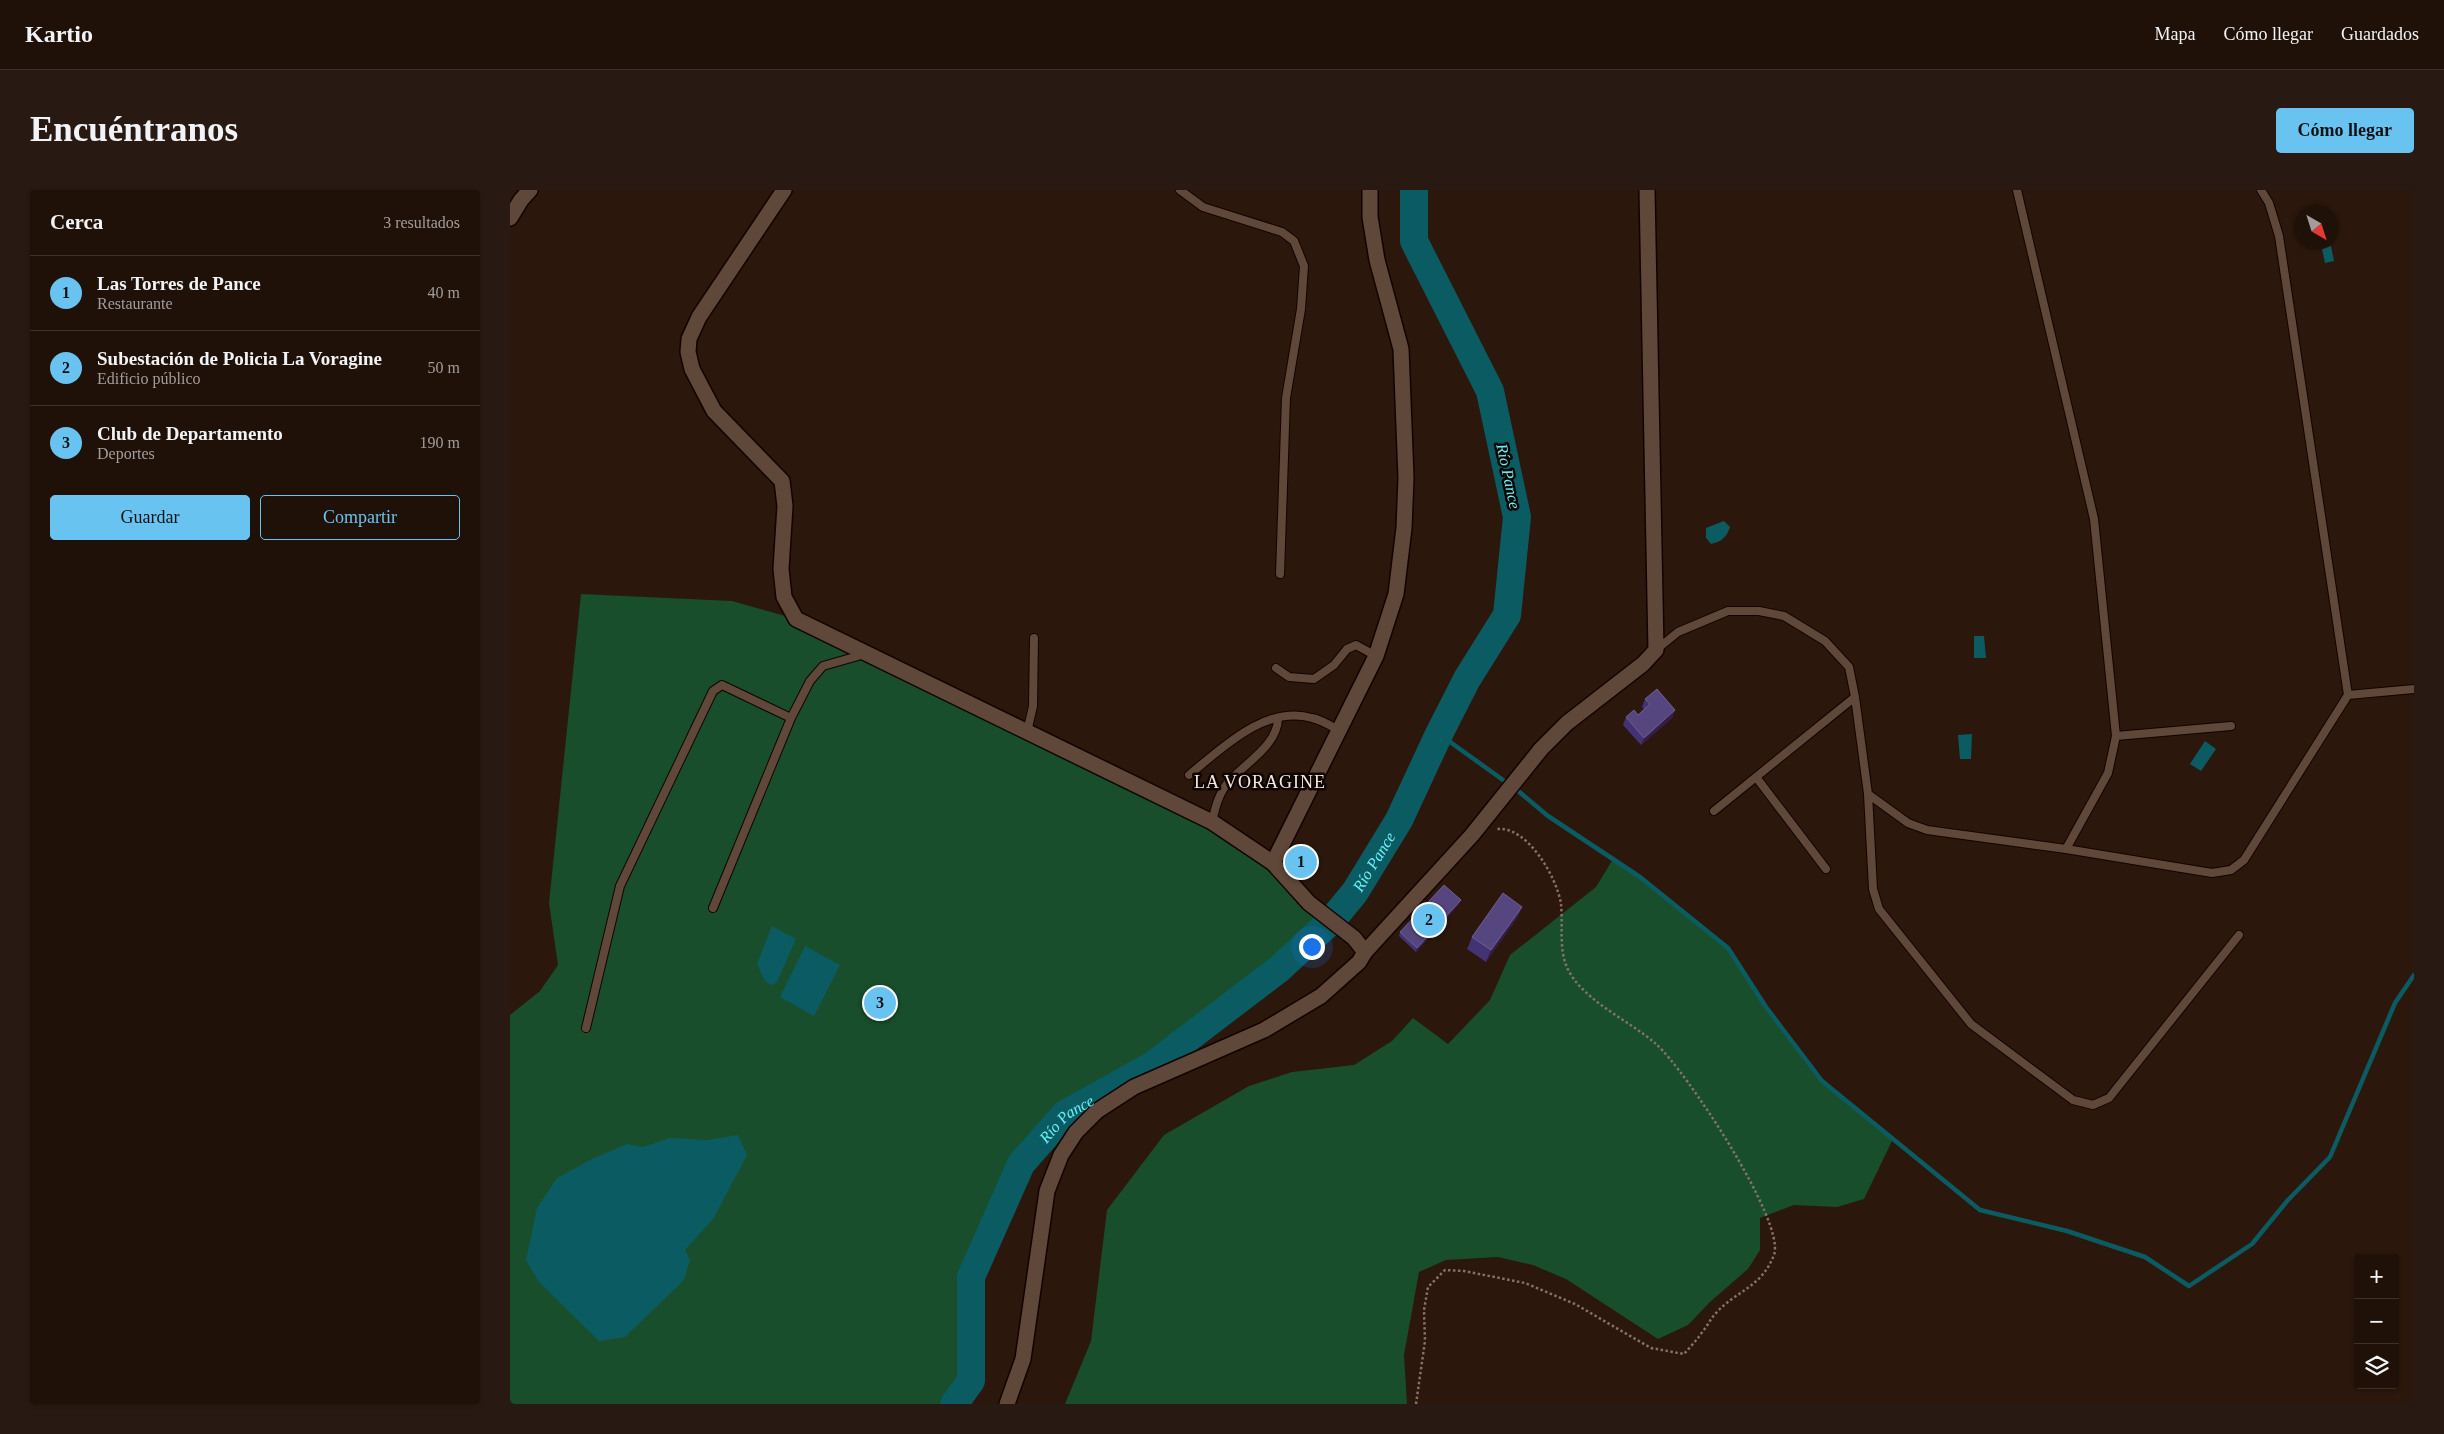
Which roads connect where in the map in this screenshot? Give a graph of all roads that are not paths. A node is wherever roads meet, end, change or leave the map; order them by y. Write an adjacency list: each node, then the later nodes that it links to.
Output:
1 (530, 190): 8 (street)
2 (784, 190): 12 (street)
3 (1180, 190): 9 (lane)
4 (1370, 190): 13 (street)
5 (1647, 190): 11 (street)
6 (2018, 190): 23 (lane)
7 (2261, 190): 16 (lane)
8 (510, 218)
9 (1280, 574)
10 (1034, 638): 22 (lane)
11 (1656, 650): 17 (lane); 34 (street)
12 (867, 654): 18 (lane); 22 (street)
13 (1376, 656): 14 (lane); 21 (street)
14 (1276, 668)
15 (2414, 689): 16 (lane)
16 (2348, 695): 29 (lane)
17 (1855, 697): 25 (lane); 26 (lane)
18 (791, 718): 32 (lane); 35 (lane)
19 (1278, 718): 21 (lane); 24 (lane); 28 (lane)
20 (2231, 726): 23 (lane)
21 (1340, 731): 30 (street)
22 (1027, 732): 28 (street)
23 (2116, 736): 29 (lane)
24 (1188, 775)
25 (1756, 777): 27 (lane); 31 (lane)
26 (1868, 794): 29 (lane); 33 (lane)
27 (1714, 811)
28 (1212, 822): 30 (street)
29 (2066, 849)
30 (1273, 863): 34 (street)
31 (1826, 869)
32 (713, 908)
33 (2239, 935)
34 (1365, 952): 36 (street)
35 (586, 1028)
36 (1007, 1404)

